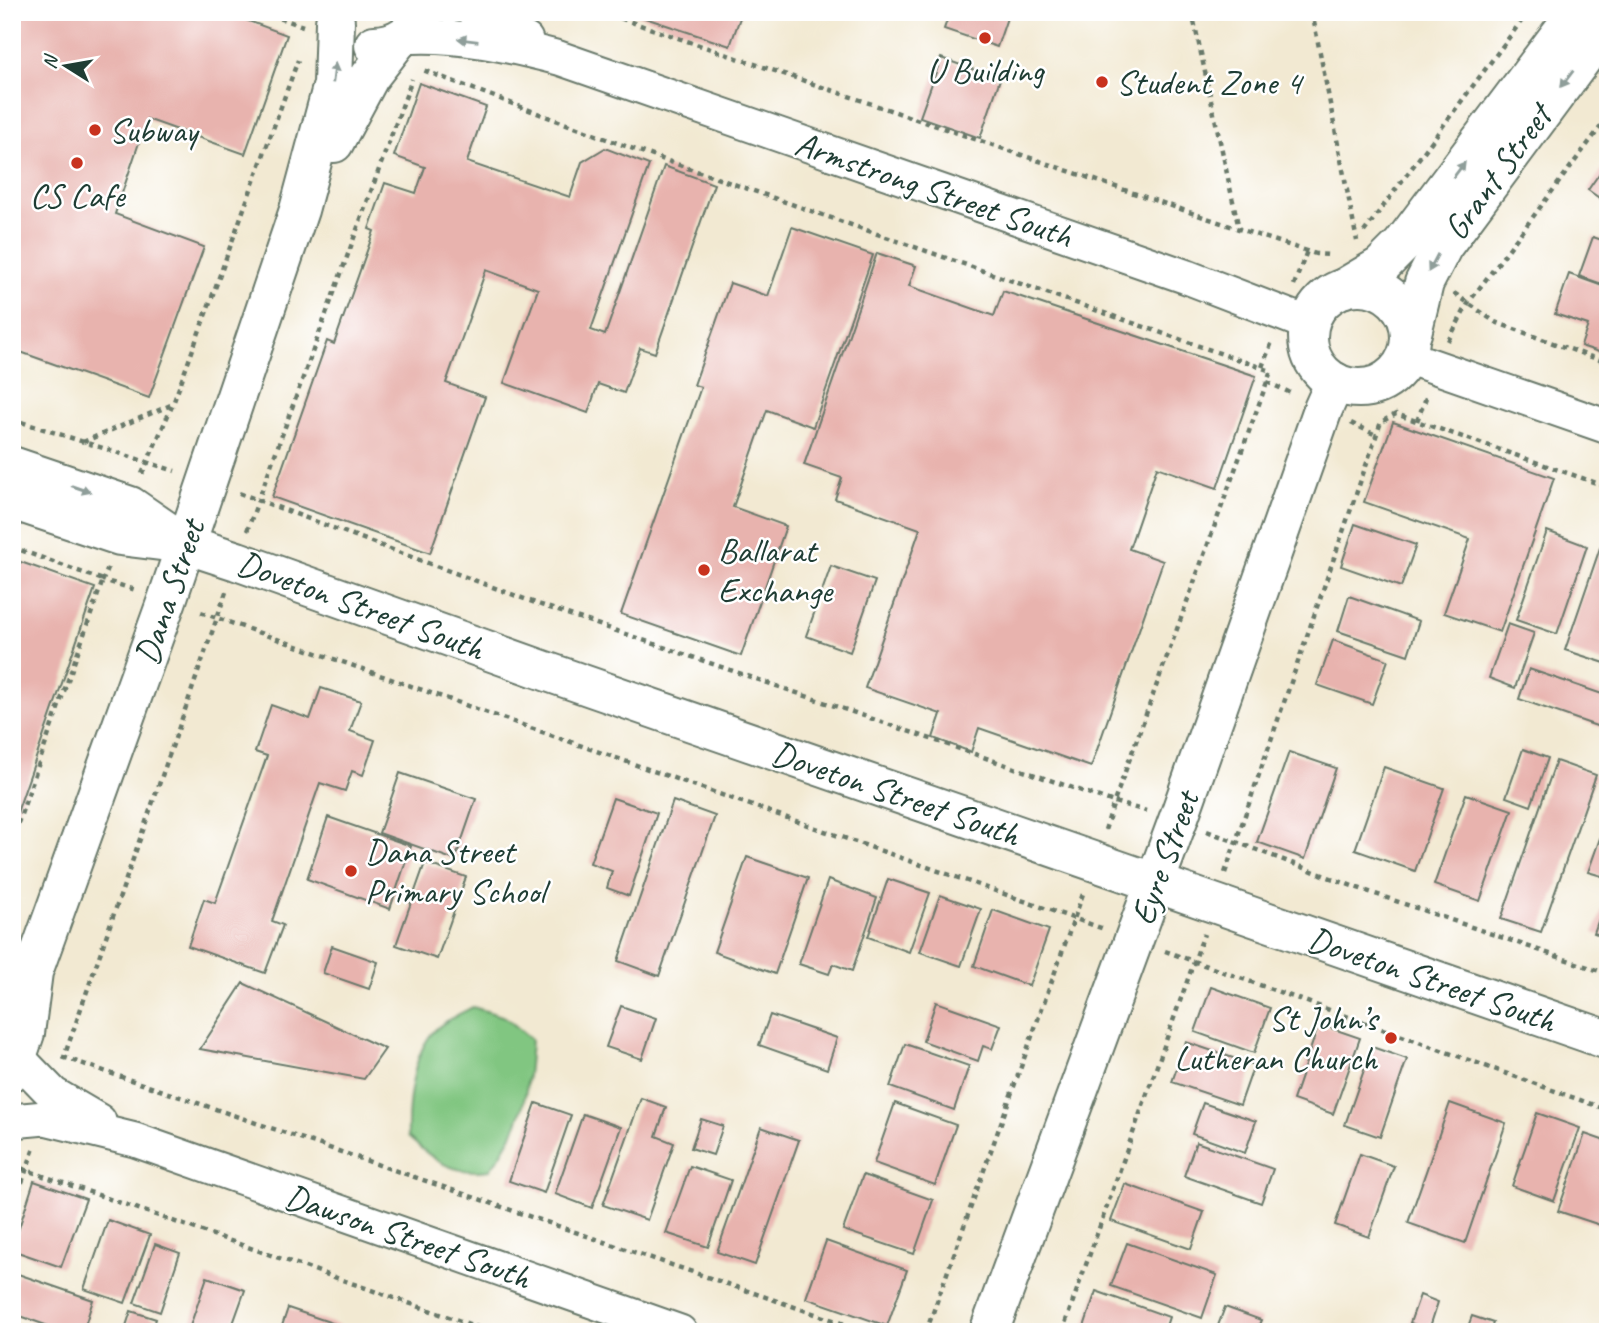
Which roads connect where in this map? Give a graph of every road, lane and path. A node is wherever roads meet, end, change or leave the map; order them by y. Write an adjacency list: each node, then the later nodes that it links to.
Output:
1 (261, 12): 8 (path)
2 (474, 12): 13 (street, Armstrong Street South)
3 (602, 12): 16 (path)
4 (1192, 12): 16 (path)
5 (1312, 12): 18 (path)
6 (1528, 12): 18 (path)
7 (1577, 12): 18 (main road, Grant Street, one-way to 7)
8 (279, 15): 9 (path)
9 (327, 18): 11 (main road); 15 (main road, Dana Street, one-way to 9)
10 (1608, 24): 20 (main road, Grant Street, one-way to 20)
11 (409, 30): 13 (street, Armstrong Street South, one-way to 11); 15 (main road, Dana Street)
12 (301, 52): 27 (path)
13 (559, 58): 22 (street, Armstrong Street South)
14 (1608, 117): 21 (path)
15 (299, 210): 34 (main road, Dana Street)
16 (1239, 229): 19 (path)
17 (1350, 248): 18 (path)
18 (1374, 249): 19 (main road, Grant Street)
19 (1340, 271): 22 (main road); 24 (main road)
20 (1426, 277): 21 (path); 24 (main road, Grant Street)
21 (1469, 302): 23 (path); 25 (path)
22 (1309, 324): 26 (main road)
23 (1452, 329)
24 (1409, 345): 26 (main road); 30 (street)
25 (1608, 363)
26 (1335, 382): 42 (main road, Eyre Street)
27 (173, 404): 31 (path); 32 (path)
28 (1396, 414): 35 (path)
29 (12, 419): 31 (path)
30 (1608, 427)
31 (82, 443): 32 (path)
32 (146, 461): 34 (path)
33 (12, 466): 38 (main road, Doveton Street South, one-way to 38)
34 (207, 482): 37 (path); 38 (main road, Dana Street)
35 (1608, 487)
36 (12, 500): 38 (main road, Doveton Street South)
37 (258, 500): 40 (path); 41 (path); 41 (path)
38 (185, 544): 40 (main road, Doveton Street South); 50 (main road, Dana Street)
39 (12, 547): 43 (path)
40 (237, 561): 44 (main road, Doveton Street South); 46 (path)
41 (1114, 803): 42 (path); 44 (path)
42 (1178, 820): 45 (main road, Eyre Street); 48 (path)
43 (12, 839)
44 (1094, 862): 45 (main road, Doveton Street South); 46 (path)
45 (1154, 883): 47 (main road, Eyre Street); 49 (main road, Doveton Street South)
46 (1075, 918): 47 (path); 58 (path)
47 (1134, 939): 51 (path); 59 (main road, Eyre Street)
48 (1608, 974)
49 (1608, 1040)
50 (17, 1042): 53 (street, Dawson Street South); 57 (path)
51 (1608, 1110)
52 (12, 1121): 53 (street, Dawson Street South)
53 (135, 1140): 56 (street, Dawson Street South)
54 (12, 1165): 55 (path)
55 (492, 1332)
56 (680, 1332)
57 (868, 1332)
58 (926, 1332)
59 (989, 1332)

